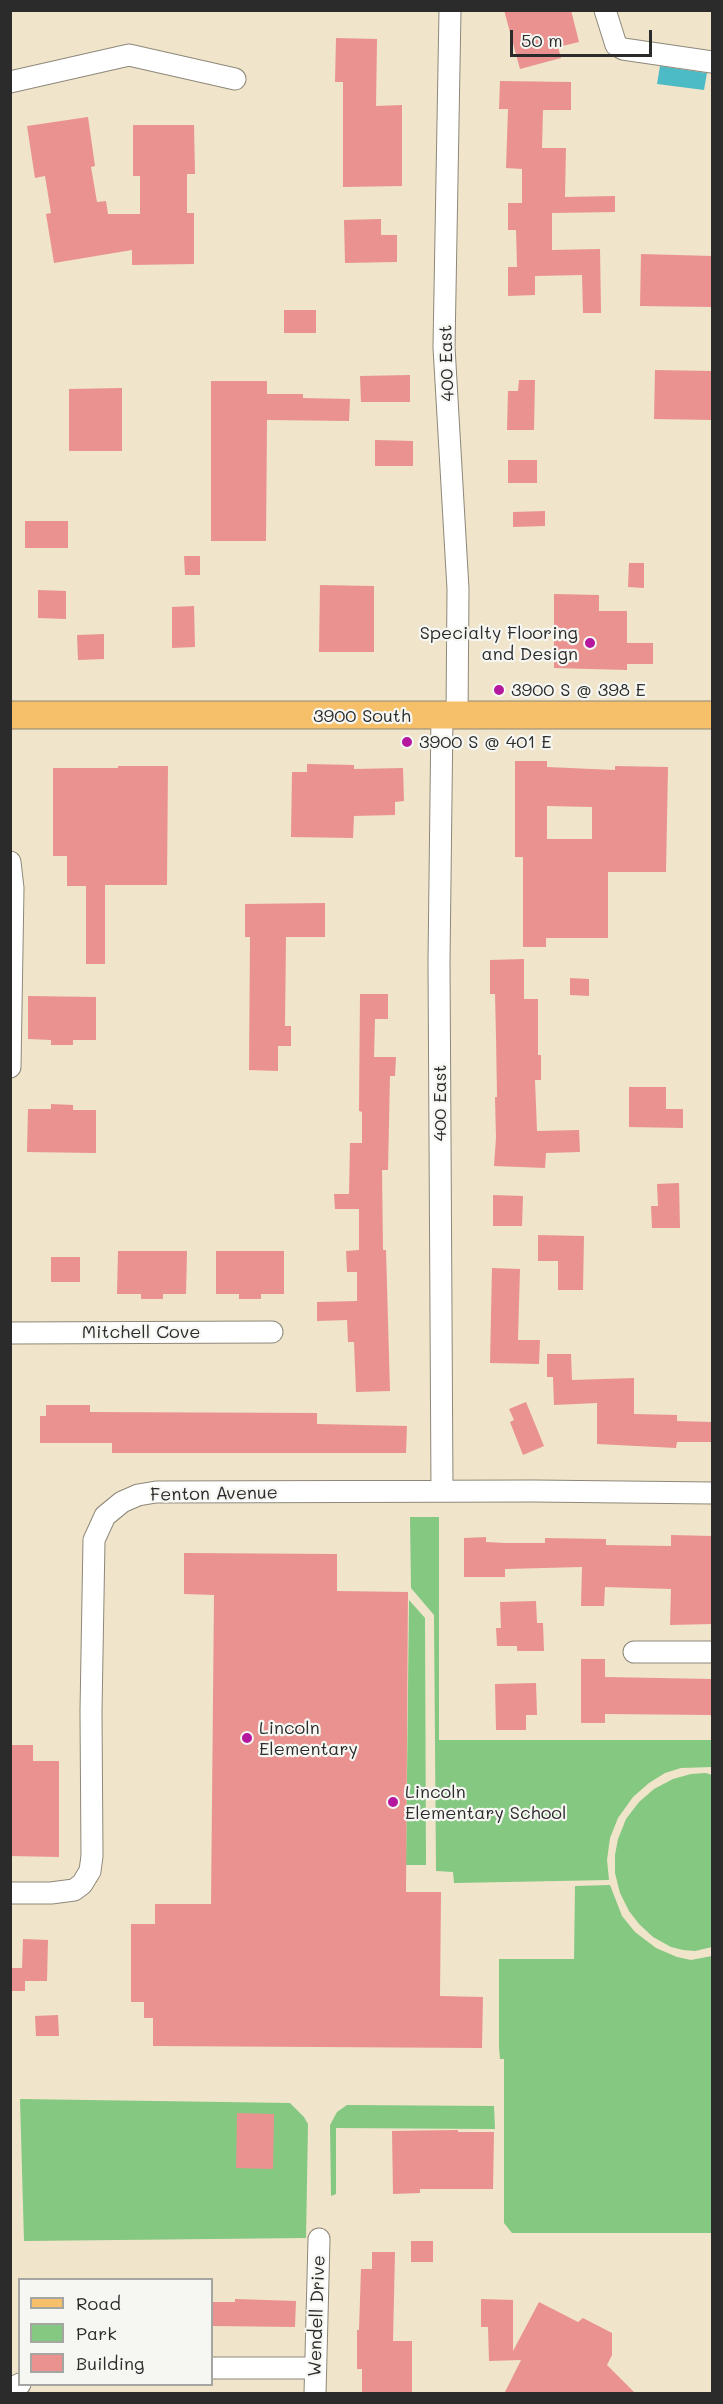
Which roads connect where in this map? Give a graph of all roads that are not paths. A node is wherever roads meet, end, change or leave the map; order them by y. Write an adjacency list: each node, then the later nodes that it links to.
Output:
1 (450, 10): 8 (street, 400 East)
2 (605, 10): 3 (street)
3 (712, 62)
4 (235, 79): 5 (street)
5 (10, 82)
6 (10, 715): 8 (main road, 3900 South)
7 (712, 715): 8 (main road, 3900 South)
8 (450, 716): 13 (street, 400 East)
9 (10, 862): 10 (street)
10 (10, 1066)
11 (272, 1332): 12 (street, Mitchell Cove)
12 (10, 1333)
13 (442, 1491): 14 (street, Fenton Avenue); 17 (street, Fenton Avenue)
14 (712, 1493)
15 (634, 1652): 16 (street)
16 (712, 1652)
17 (10, 1893)
18 (319, 2239): 20 (street, Wendell Drive)
19 (213, 2368): 20 (street)
20 (315, 2368): 21 (street, Wendell Drive)
21 (315, 2394)

